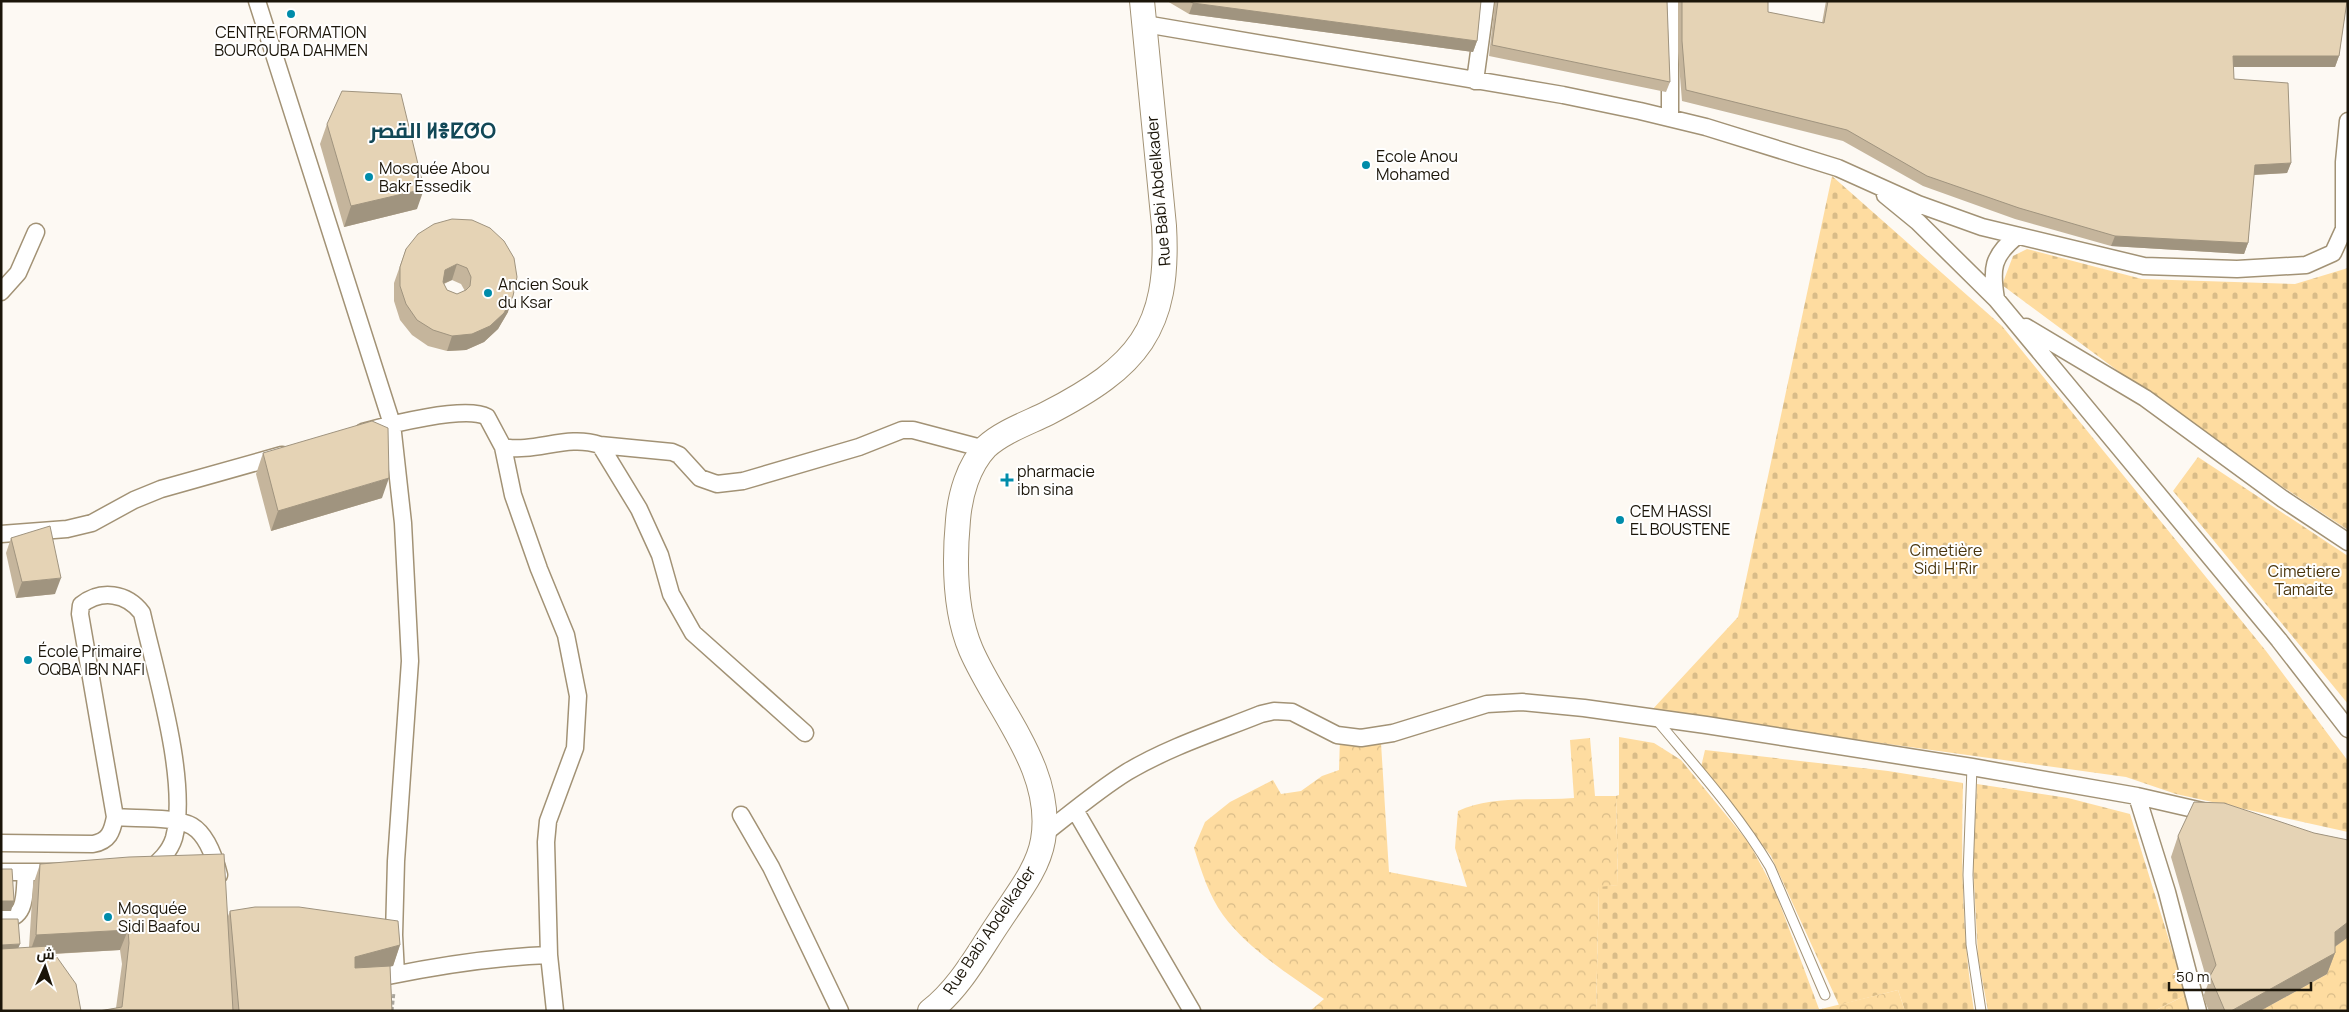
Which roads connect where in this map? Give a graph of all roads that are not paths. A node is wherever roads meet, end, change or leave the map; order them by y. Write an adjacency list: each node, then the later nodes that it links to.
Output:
1 (257, 1): 15 (street)
2 (1486, 1): 5 (street)
3 (1670, 1): 6 (street)
4 (1144, 12): 5 (street); 19 (main road, Rue Babi Abdelkader)
5 (1475, 81): 6 (street)
6 (1670, 118): 8 (street)
7 (2348, 121): 11 (street)
8 (1866, 179): 10 (street); 13 (street)
9 (36, 232): 12 (street)
10 (2017, 236): 11 (street); 13 (street)
11 (2340, 253)
12 (1, 292)
13 (1996, 299): 14 (street)
14 (2015, 321): 22 (street); 24 (street)
15 (392, 424): 16 (street); 18 (street); 44 (street)
16 (344, 438)
17 (600, 445): 18 (street); 19 (street); 25 (street)
18 (503, 448): 45 (street)
19 (985, 449): 33 (main road, Rue Babi Abdelkader)
20 (296, 451): 21 (street)
21 (1, 534)
22 (2348, 542)
23 (1655, 718): 26 (street); 28 (street); 48 (lane)
24 (2348, 728)
25 (805, 733)
26 (1972, 768): 27 (street); 53 (lane)
27 (2137, 796): 30 (street); 54 (street)
28 (1076, 810): 33 (street); 52 (street)
29 (742, 815): 50 (street)
30 (2222, 816)
31 (115, 817): 32 (street); 32 (street); 34 (street)
32 (176, 822): 40 (street); 41 (street)
33 (1044, 834): 51 (main road, Rue Babi Abdelkader)
34 (103, 842): 35 (street); 36 (street)
35 (1, 843)
36 (106, 860)
37 (1, 872): 38 (street)
38 (26, 872): 39 (street); 42 (street)
39 (71, 872)
40 (131, 873)
41 (222, 892)
42 (1, 919)
43 (375, 933): 44 (street)
44 (394, 935): 46 (street)
45 (549, 955): 46 (street); 49 (street)
46 (396, 974): 47 (street)
47 (371, 980)
48 (1825, 995)
49 (555, 1011)
50 (840, 1011)
51 (930, 1011)
52 (1192, 1011)
53 (1981, 1011)
54 (2198, 1011)

